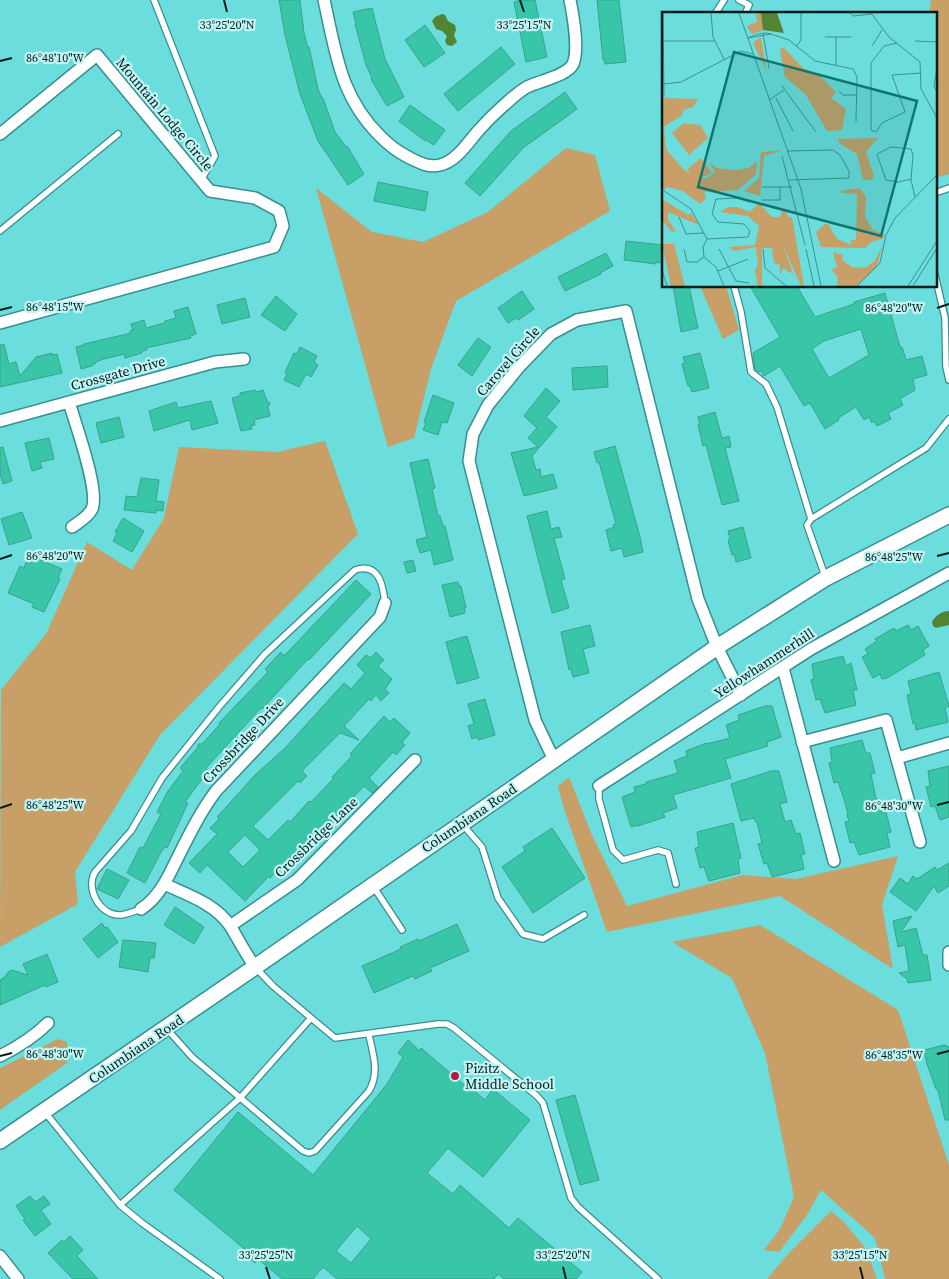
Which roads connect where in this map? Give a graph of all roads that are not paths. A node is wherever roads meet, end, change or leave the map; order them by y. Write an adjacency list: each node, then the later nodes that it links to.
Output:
1 (154, 0): 10 (lane)
2 (324, 0): 3 (street)
3 (570, 0)
4 (724, 0): 6 (lane)
5 (739, 0): 7 (lane)
6 (716, 12)
7 (746, 12)
8 (0, 134): 10 (street, Mountain Lodge Circle)
9 (118, 134): 13 (lane)
10 (201, 180): 16 (street, Mountain Lodge Circle)
11 (949, 188): 12 (lane)
12 (936, 193)
13 (0, 231)
14 (936, 279): 17 (lane)
15 (735, 288): 24 (lane)
16 (0, 323)
17 (947, 339): 19 (lane)
18 (244, 359): 20 (street, Crossgate Drive)
19 (949, 380)
20 (69, 402): 22 (street, Crossgate Drive); 25 (street)
21 (949, 419): 24 (lane)
22 (0, 421)
23 (949, 515): 27 (main road, Columbiana Road)
24 (811, 519): 27 (lane)
25 (72, 527)
26 (949, 573): 30 (street, Yellowhammerhill)
27 (826, 578): 29 (main road, Columbiana Road)
28 (385, 603): 41 (street, Crossbridge Drive); 44 (lane)
29 (717, 648): 31 (street); 36 (main road, Columbiana Road); 36 (street, Carovel Circle)
30 (783, 668): 31 (street, Yellowhammerhill); 32 (street)
31 (741, 694): 37 (street, Yellowhammerhill)
32 (802, 742): 34 (street); 40 (street)
33 (949, 743): 34 (street)
34 (897, 758): 39 (street)
35 (415, 760): 46 (street, Crossbridge Lane)
36 (554, 760): 38 (main road, Columbiana Road)
37 (599, 786): 42 (lane)
38 (461, 823): 43 (main road, Columbiana Road); 45 (lane)
39 (920, 842)
40 (834, 861)
41 (164, 884): 44 (street, Crossbridge Drive); 46 (street)
42 (676, 884)
43 (372, 885): 47 (lane); 50 (main road, Columbiana Road)
44 (141, 909)
45 (584, 914)
46 (230, 926): 50 (street)
47 (402, 930)
48 (949, 952): 49 (street)
49 (949, 965)
50 (255, 967): 51 (lane); 53 (main road, Columbiana Road)
51 (312, 1018): 54 (lane); 56 (lane)
52 (48, 1023): 55 (street)
53 (166, 1028): 56 (lane); 57 (main road, Columbiana Road)
54 (369, 1035): 56 (lane); 63 (lane)
55 (0, 1056)
56 (240, 1098): 59 (lane)
57 (44, 1111): 58 (main road, Columbiana Road); 59 (lane)
58 (0, 1141)
59 (120, 1204): 62 (lane)
60 (0, 1256): 61 (street)
61 (18, 1279)
62 (220, 1279)
63 (658, 1279)

